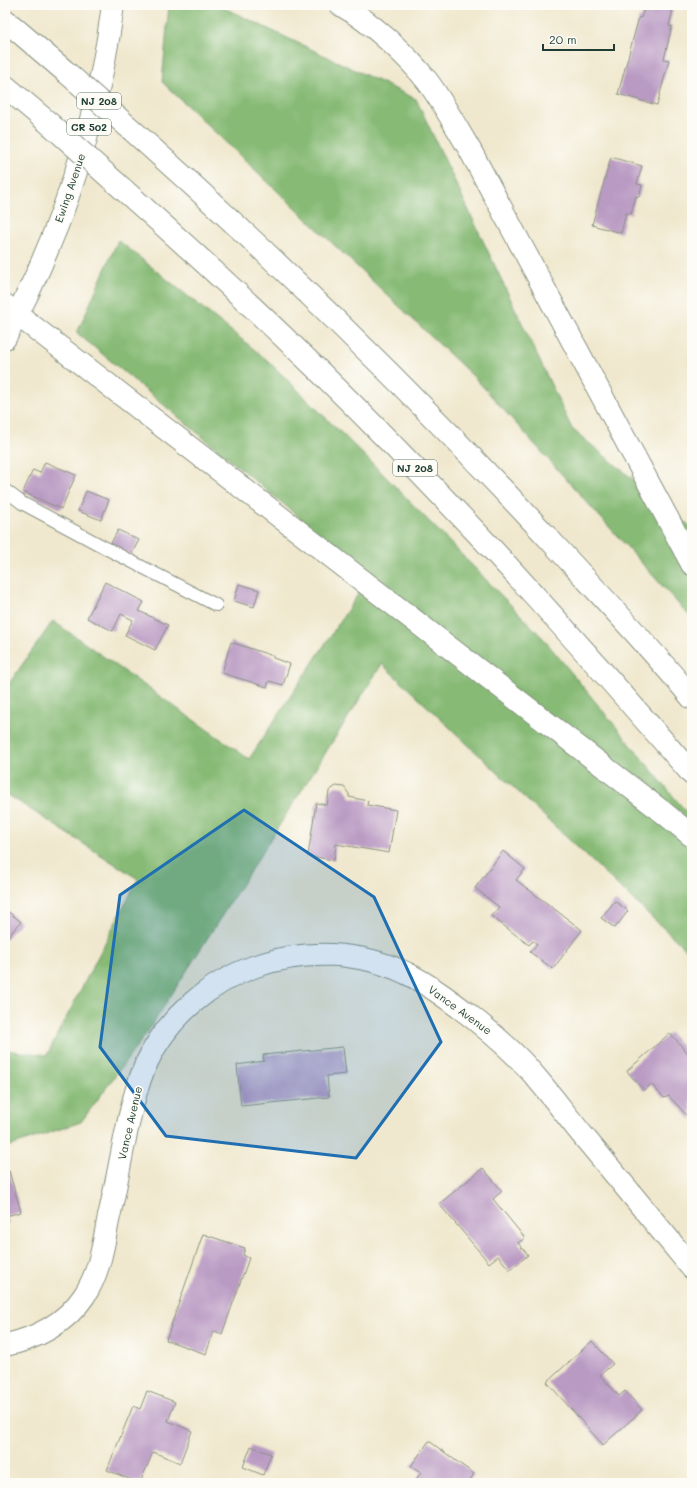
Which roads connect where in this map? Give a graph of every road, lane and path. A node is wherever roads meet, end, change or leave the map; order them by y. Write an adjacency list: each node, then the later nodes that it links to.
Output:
1 (114, 5): 5 (main road, Ewing Avenue / CR 502)
2 (341, 5): 8 (main road)
3 (5, 20): 10 (main road, NJ 208, bridge)
4 (5, 86): 11 (main road, NJ 208, bridge)
5 (11, 310): 6 (main road, Ewing Avenue / CR 502); 12 (main road)
6 (5, 338)
7 (5, 490): 9 (lane)
8 (692, 564)
9 (216, 605)
10 (692, 698)
11 (692, 774)
12 (692, 836)
13 (692, 1268): 14 (main road, Vance Avenue)
14 (5, 1345)

